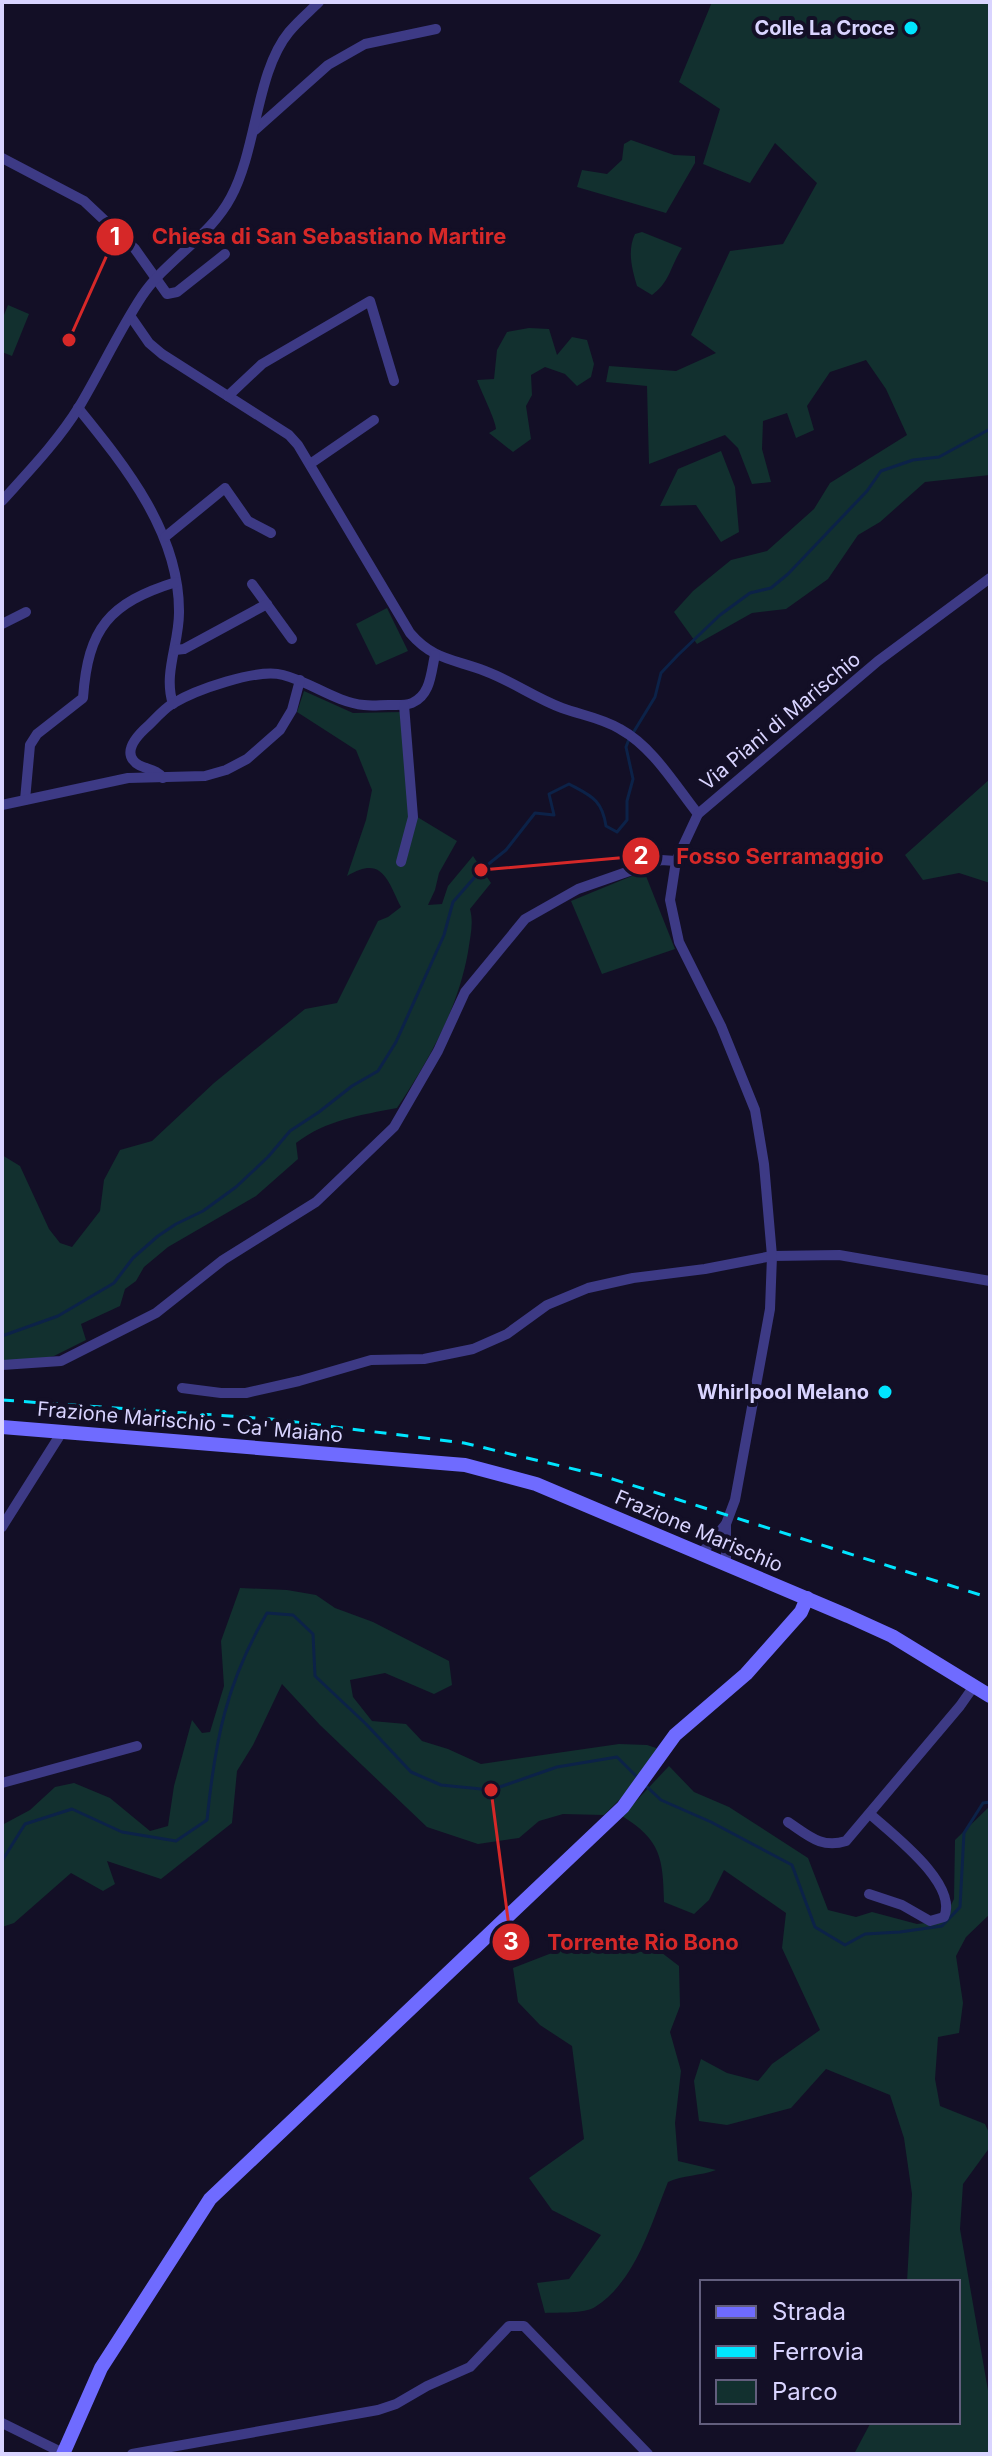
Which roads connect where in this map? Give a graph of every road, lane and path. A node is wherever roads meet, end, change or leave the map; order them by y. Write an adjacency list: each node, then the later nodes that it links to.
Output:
1 (319, 2): 3 (street)
2 (436, 29): 3 (street)
3 (253, 132): 6 (street)
4 (2, 158): 6 (street)
5 (225, 254): 6 (street)
6 (155, 279): 7 (street)
7 (131, 317): 9 (street); 10 (street)
8 (394, 381): 9 (street)
9 (228, 396): 12 (street)
10 (78, 408): 13 (street); 15 (street)
11 (374, 420): 12 (street)
12 (310, 464): 24 (street)
13 (2, 501)
14 (271, 533): 15 (street)
15 (165, 537): 17 (street)
16 (990, 578): 31 (street, Via Piani di Marischio)
17 (176, 582): 23 (street); 29 (street)
18 (252, 584): 19 (street)
19 (267, 604): 22 (street); 23 (street)
20 (26, 612): 21 (street)
21 (2, 624)
22 (292, 639)
23 (175, 650): 26 (street)
24 (435, 655): 27 (street); 31 (street)
25 (300, 680): 26 (street); 27 (street); 28 (street)
26 (173, 704): 28 (street)
27 (404, 705): 33 (street)
28 (163, 778): 29 (street)
29 (25, 800): 30 (street)
30 (2, 805)
31 (698, 814): 32 (street, Via Piani di Marischio)
32 (676, 861): 34 (street, Via Piani di Marischio); 36 (street)
33 (401, 862)
34 (772, 1256): 35 (street); 37 (street); 41 (street, Via Piani di Marischio)
35 (990, 1281)
36 (2, 1365)
37 (182, 1388)
38 (2, 1427): 39 (street, Frazione Marischio - Ca' Maiano)
39 (62, 1432): 40 (street, Frazione Marischio - Ca' Maiano); 42 (street)
40 (374, 1458): 43 (street, Frazione Marischio)
41 (726, 1524): 43 (street); 44 (street)
42 (2, 1527)
43 (701, 1554): 44 (street, Frazione Marischio)
44 (726, 1564): 45 (street, Frazione Marischio)
45 (807, 1598): 46 (street, Frazione Marischio); 54 (street)
46 (974, 1686): 47 (street, Frazione Marischio); 50 (street)
47 (990, 1696)
48 (137, 1746): 49 (street)
49 (2, 1783)
50 (870, 1814): 51 (street); 52 (street)
51 (788, 1822)
52 (869, 1894)
53 (2, 2423): 54 (street)
54 (63, 2454)
55 (132, 2454): 56 (street)
56 (648, 2454)

